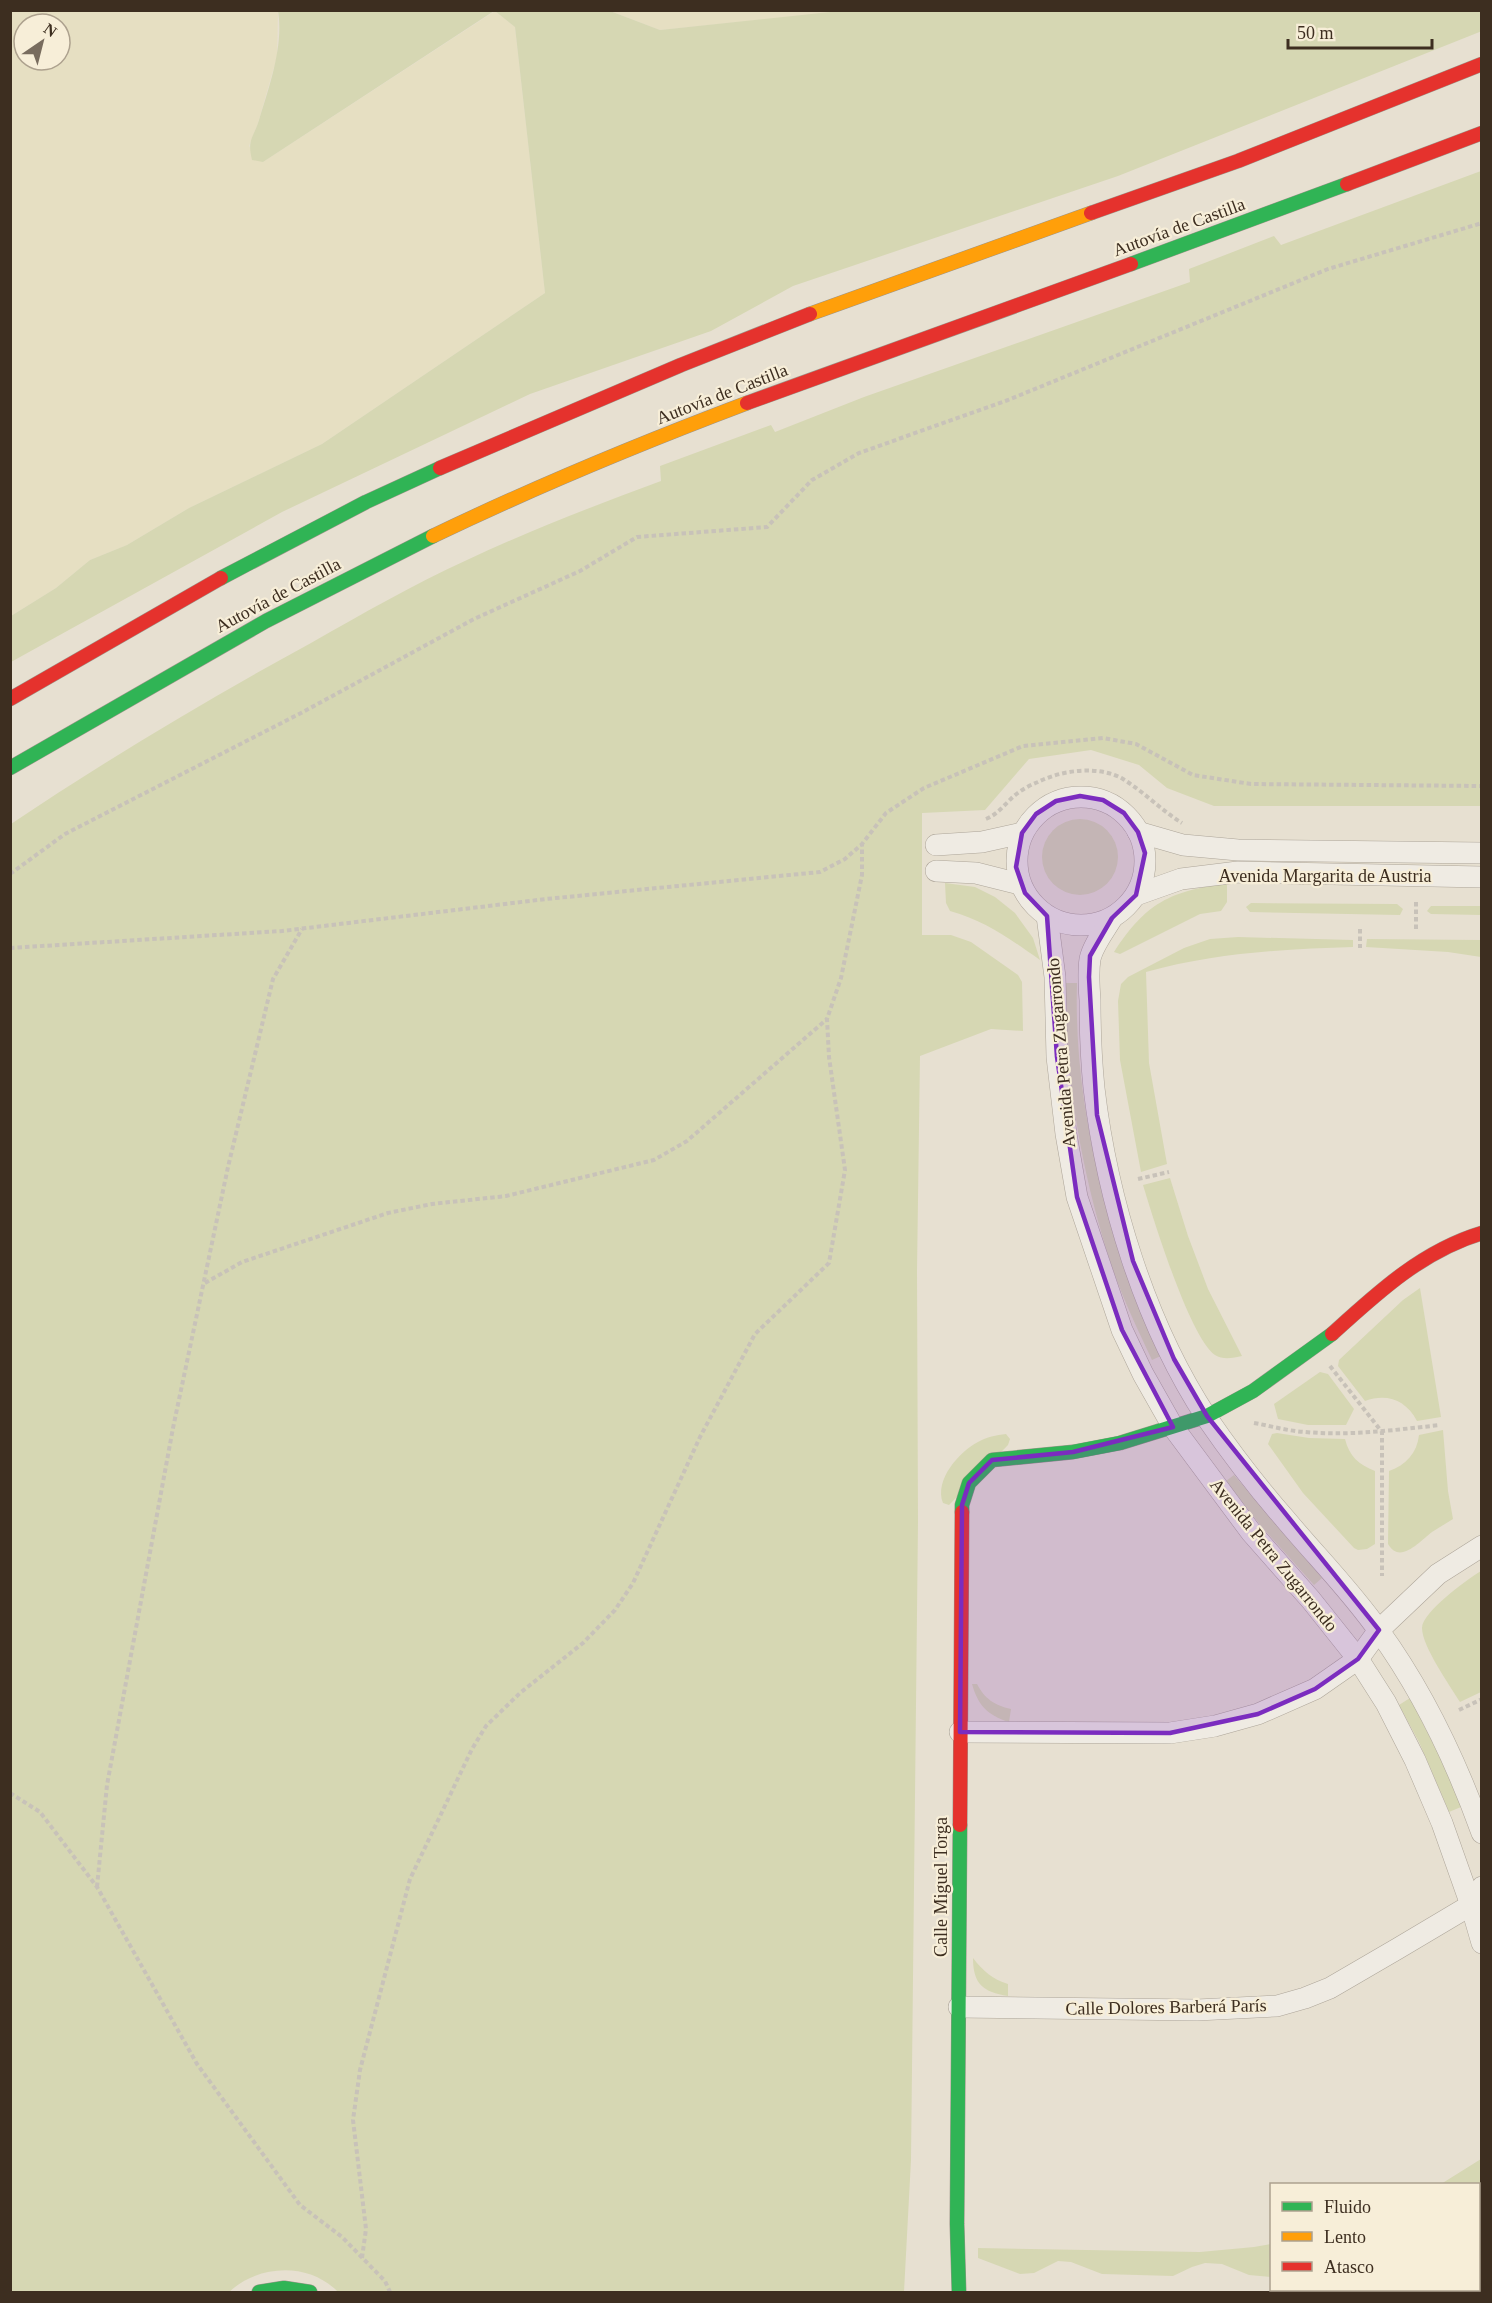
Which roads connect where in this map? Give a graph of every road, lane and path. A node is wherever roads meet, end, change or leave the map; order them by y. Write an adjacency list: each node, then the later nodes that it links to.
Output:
1 (1482, 64): 4 (main road)
2 (1482, 133): 5 (main road, Autovía de Castilla)
3 (1482, 223): 15 (path)
4 (10, 699)
5 (10, 768)
6 (1482, 786): 11 (path)
7 (978, 822): 8 (path)
8 (1188, 826)
9 (1138, 832): 10 (street); 13 (street, Avenida Margarita de Austria); 18 (street)
10 (1022, 833): 12 (street); 17 (street)
11 (862, 844): 22 (path); 27 (path)
12 (936, 845)
13 (1482, 853)
14 (936, 871): 17 (street)
15 (10, 874)
16 (1482, 877): 18 (street, Avenida Margarita de Austria)
17 (1020, 884): 20 (street)
18 (1136, 895): 21 (street)
19 (1416, 900): 24 (path)
20 (1047, 916): 21 (street); 36 (street, Avenida Petra Zugarrondo)
21 (1112, 918): 33 (street, Avenida Petra Zugarrondo)
22 (303, 929): 25 (path); 31 (path)
23 (1360, 929): 26 (path)
24 (1416, 929)
25 (10, 948)
26 (1360, 948)
27 (827, 1018): 31 (path); 52 (path)
28 (1169, 1172): 29 (path)
29 (1138, 1179)
30 (1482, 1233): 33 (main road)
31 (204, 1283): 47 (path)
32 (1327, 1363): 37 (path)
33 (1207, 1416): 36 (main road); 40 (street, Avenida Petra Zugarrondo)
34 (1254, 1424): 37 (path)
35 (1440, 1425): 37 (path)
36 (1173, 1427): 41 (street, Avenida Petra Zugarrondo); 44 (main road, Calle Miguel Torga)
37 (1382, 1432): 39 (path)
38 (1482, 1545): 40 (street)
39 (1382, 1576)
40 (1379, 1630): 41 (street); 46 (street, Avenida Petra Zugarrondo)
41 (1358, 1659): 44 (street); 49 (street, Avenida Petra Zugarrondo)
42 (1482, 1699): 43 (path)
43 (1459, 1710)
44 (960, 1732): 51 (main road, Calle Miguel Torga)
45 (10, 1792): 47 (path)
46 (1482, 1833)
47 (97, 1887): 52 (path)
48 (1482, 1887): 49 (street, Calle Dolores Barberá París)
49 (1471, 1905): 50 (street, Avenida Petra Zugarrondo); 51 (street, Calle Dolores Barberá París)
50 (1482, 1943)
51 (959, 2007): 56 (main road, Calle Miguel Torga)
52 (363, 2258): 55 (path)
53 (259, 2292): 54 (main road)
54 (310, 2292)
55 (390, 2292)
56 (959, 2292)

